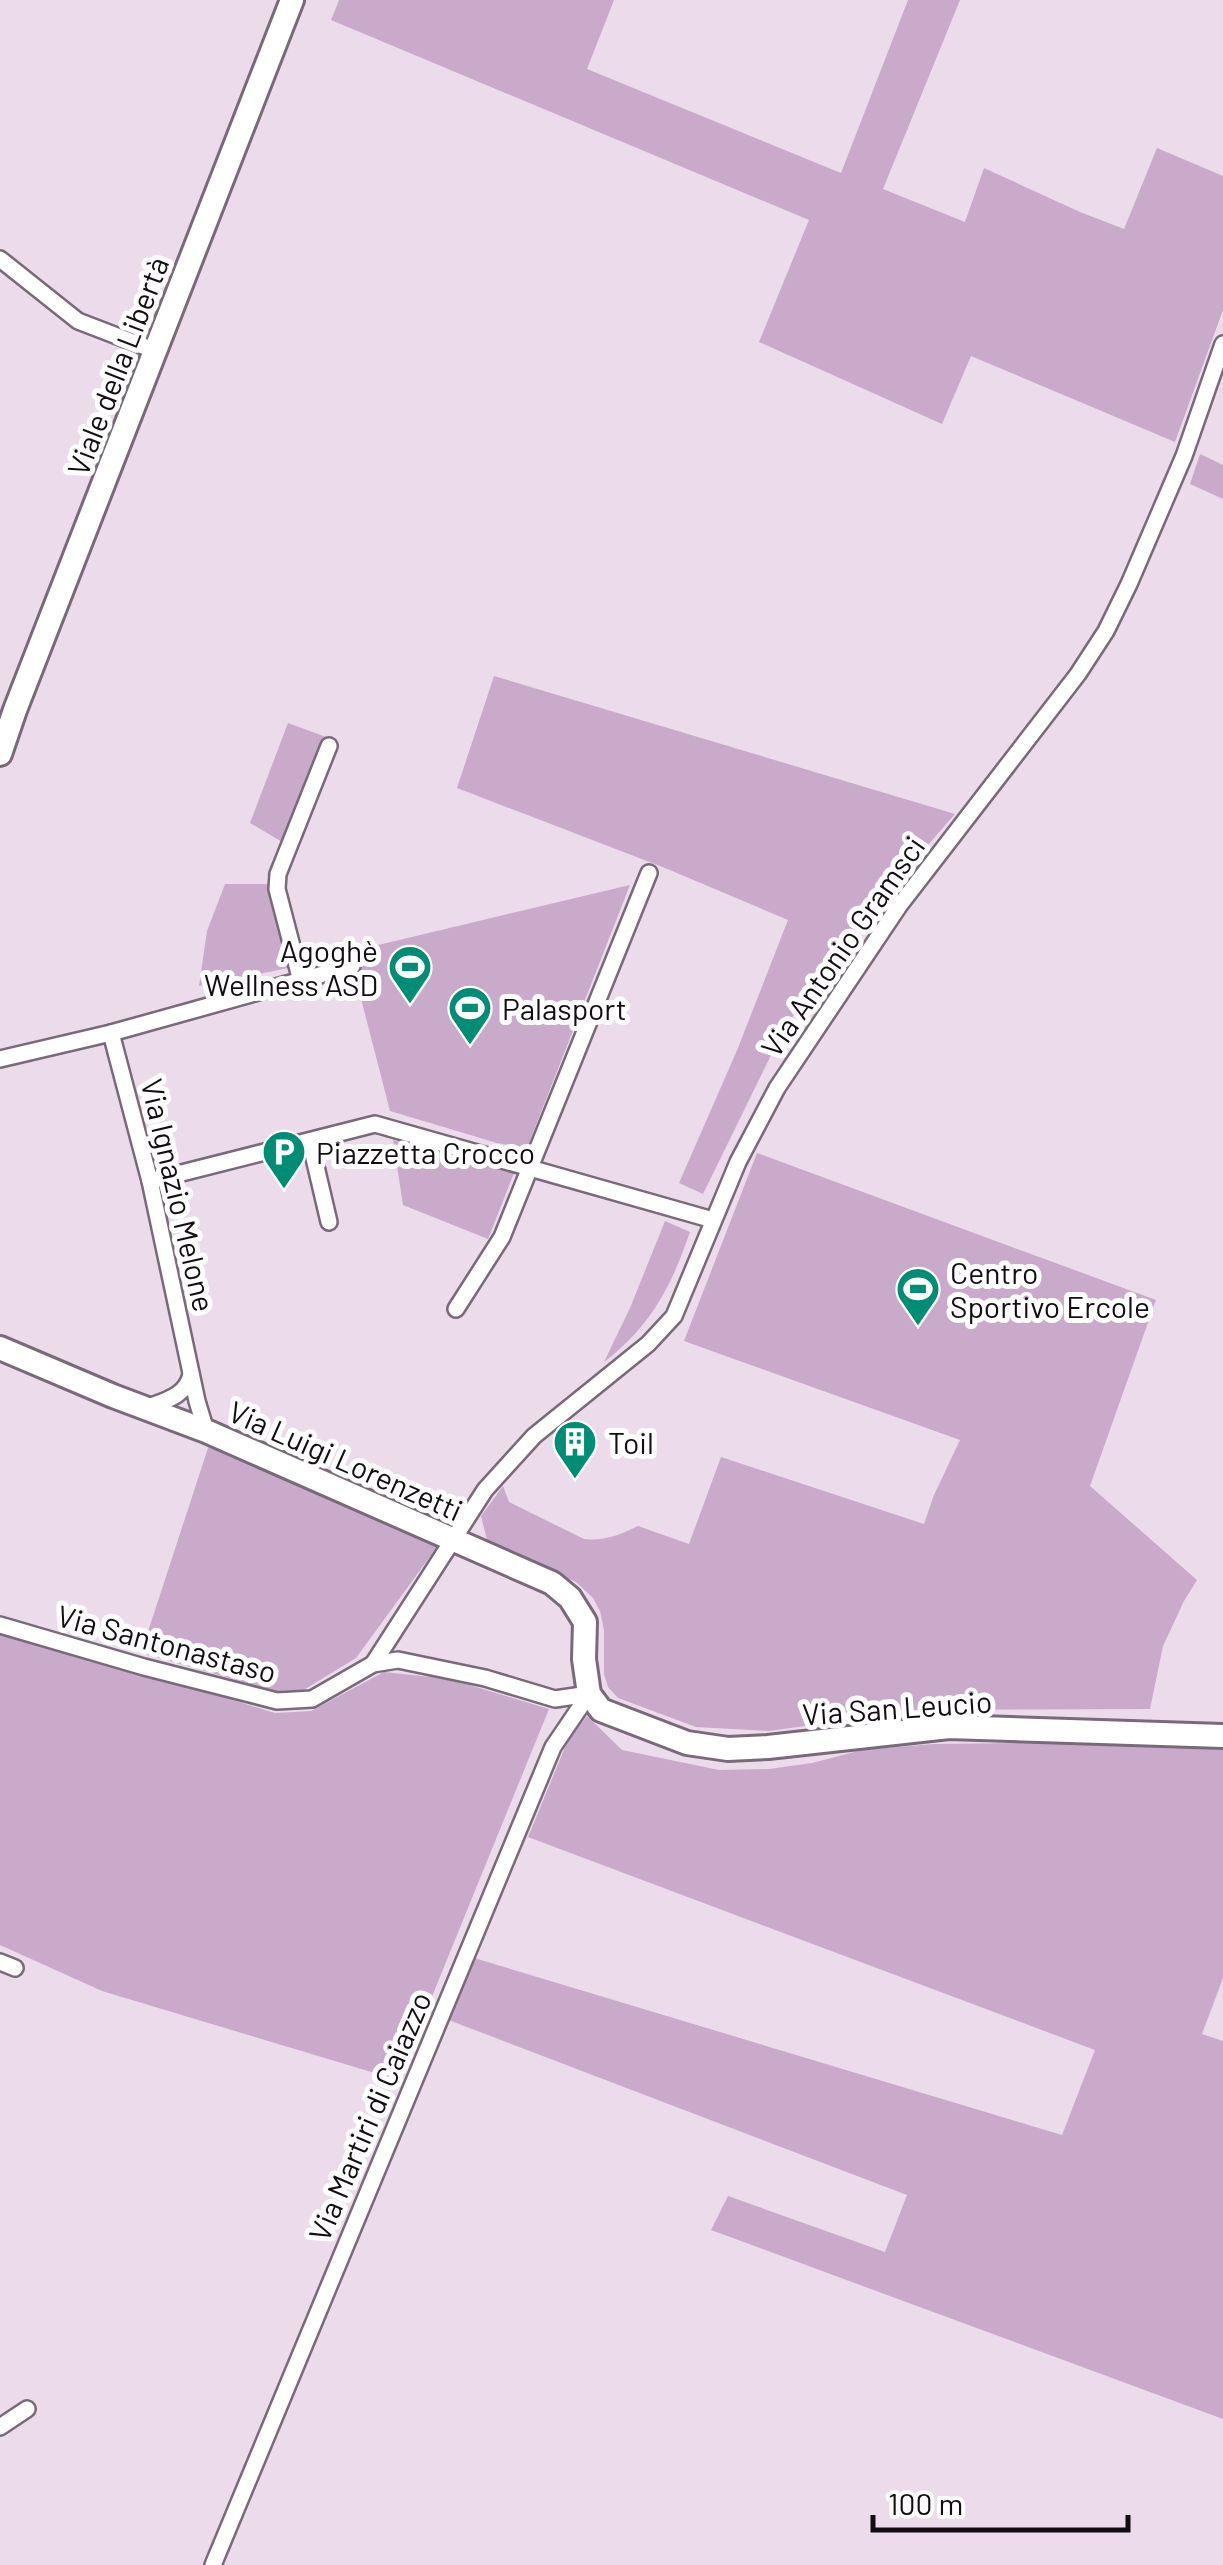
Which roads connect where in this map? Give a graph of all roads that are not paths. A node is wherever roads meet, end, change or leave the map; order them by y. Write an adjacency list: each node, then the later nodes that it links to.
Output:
1 (292, 0): 4 (street, Viale della Libertà)
2 (0, 259): 4 (street)
3 (1223, 344): 15 (street, Via Antonio Gramsci)
4 (156, 351): 6 (street, Viale della Libertà)
5 (330, 746): 9 (street)
6 (0, 754)
7 (649, 873): 13 (street)
8 (352, 966): 9 (street)
9 (301, 980): 10 (street)
10 (112, 1032): 11 (street); 14 (street, Via Ignazio Melone)
11 (0, 1058)
12 (310, 1141): 13 (street); 14 (street); 16 (street)
13 (529, 1166): 15 (street); 17 (street)
14 (150, 1182): 19 (street, Via Ignazio Melone)
15 (713, 1220): 22 (street, Via Antonio Gramsci)
16 (329, 1222)
17 (456, 1308)
18 (0, 1348): 20 (street, Via Luigi Lorenzetti)
19 (192, 1370): 20 (street); 21 (street, Via Ignazio Melone)
20 (146, 1408): 21 (street, Via Luigi Lorenzetti)
21 (206, 1431): 22 (street, Via Luigi Lorenzetti)
22 (452, 1538): 24 (street, Via Santonastaso); 25 (street, Via Luigi Lorenzetti)
23 (0, 1625): 24 (street, Via Santonastaso)
24 (373, 1664): 25 (street)
25 (589, 1694): 26 (street, Via San Leucio); 29 (street, Via Martiri di Caiazzo)
26 (1223, 1736)
27 (27, 2410): 28 (street)
28 (0, 2427)
29 (213, 2565)

